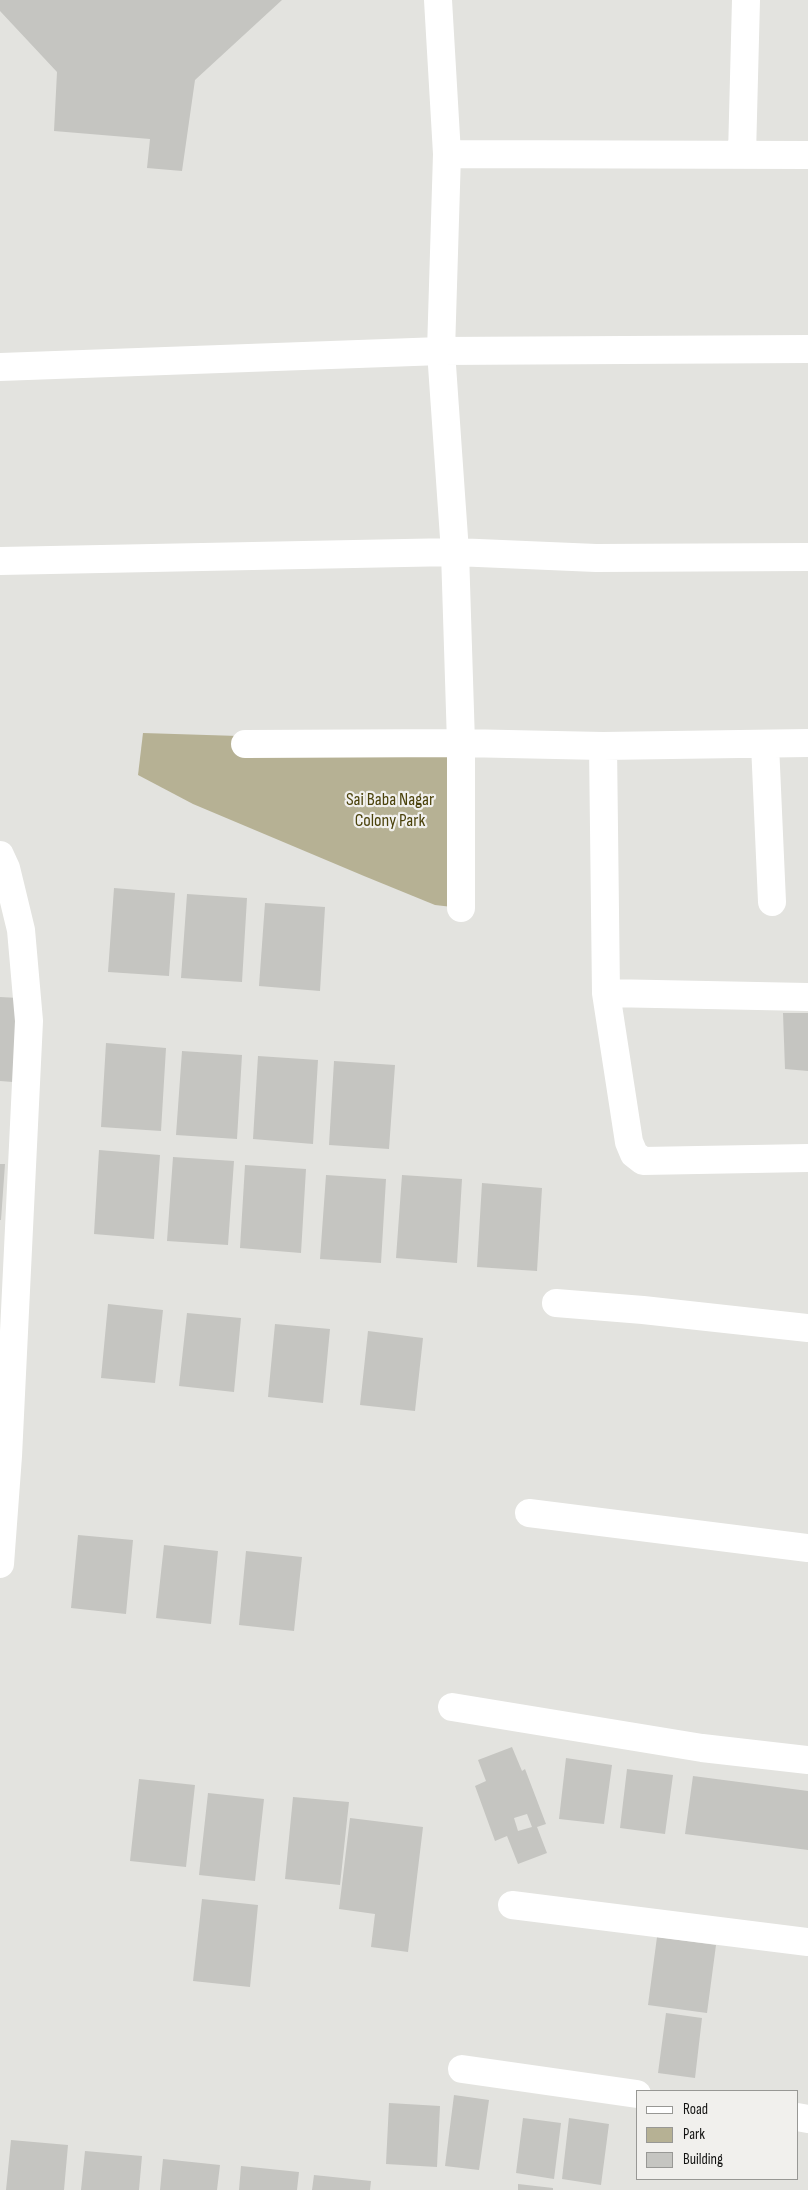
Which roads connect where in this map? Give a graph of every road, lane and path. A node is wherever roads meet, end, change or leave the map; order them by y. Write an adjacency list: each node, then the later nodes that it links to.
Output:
1 (438, 0): 3 (street)
2 (746, 0): 4 (street)
3 (447, 154): 4 (street); 7 (street)
4 (742, 155): 5 (street)
5 (808, 155)
6 (808, 349): 7 (street)
7 (441, 351): 8 (street); 9 (street)
8 (0, 367)
9 (455, 552): 10 (street); 11 (street); 12 (street)
10 (808, 557)
11 (0, 561)
12 (460, 743): 14 (street); 16 (street); 19 (street)
13 (808, 743): 15 (street)
14 (244, 744)
15 (765, 744): 16 (street); 18 (street)
16 (603, 746): 20 (street)
17 (0, 855): 27 (street)
18 (772, 902)
19 (461, 908)
20 (606, 993): 21 (street); 22 (street)
21 (808, 997)
22 (808, 1158)
23 (556, 1303): 24 (street)
24 (808, 1328)
25 (529, 1513): 26 (street)
26 (808, 1548)
27 (0, 1564)
28 (452, 1707): 29 (street)
29 (808, 1760)
30 (512, 1905): 31 (street)
31 (808, 1942)
32 (462, 2069): 33 (street)
33 (636, 2094)

